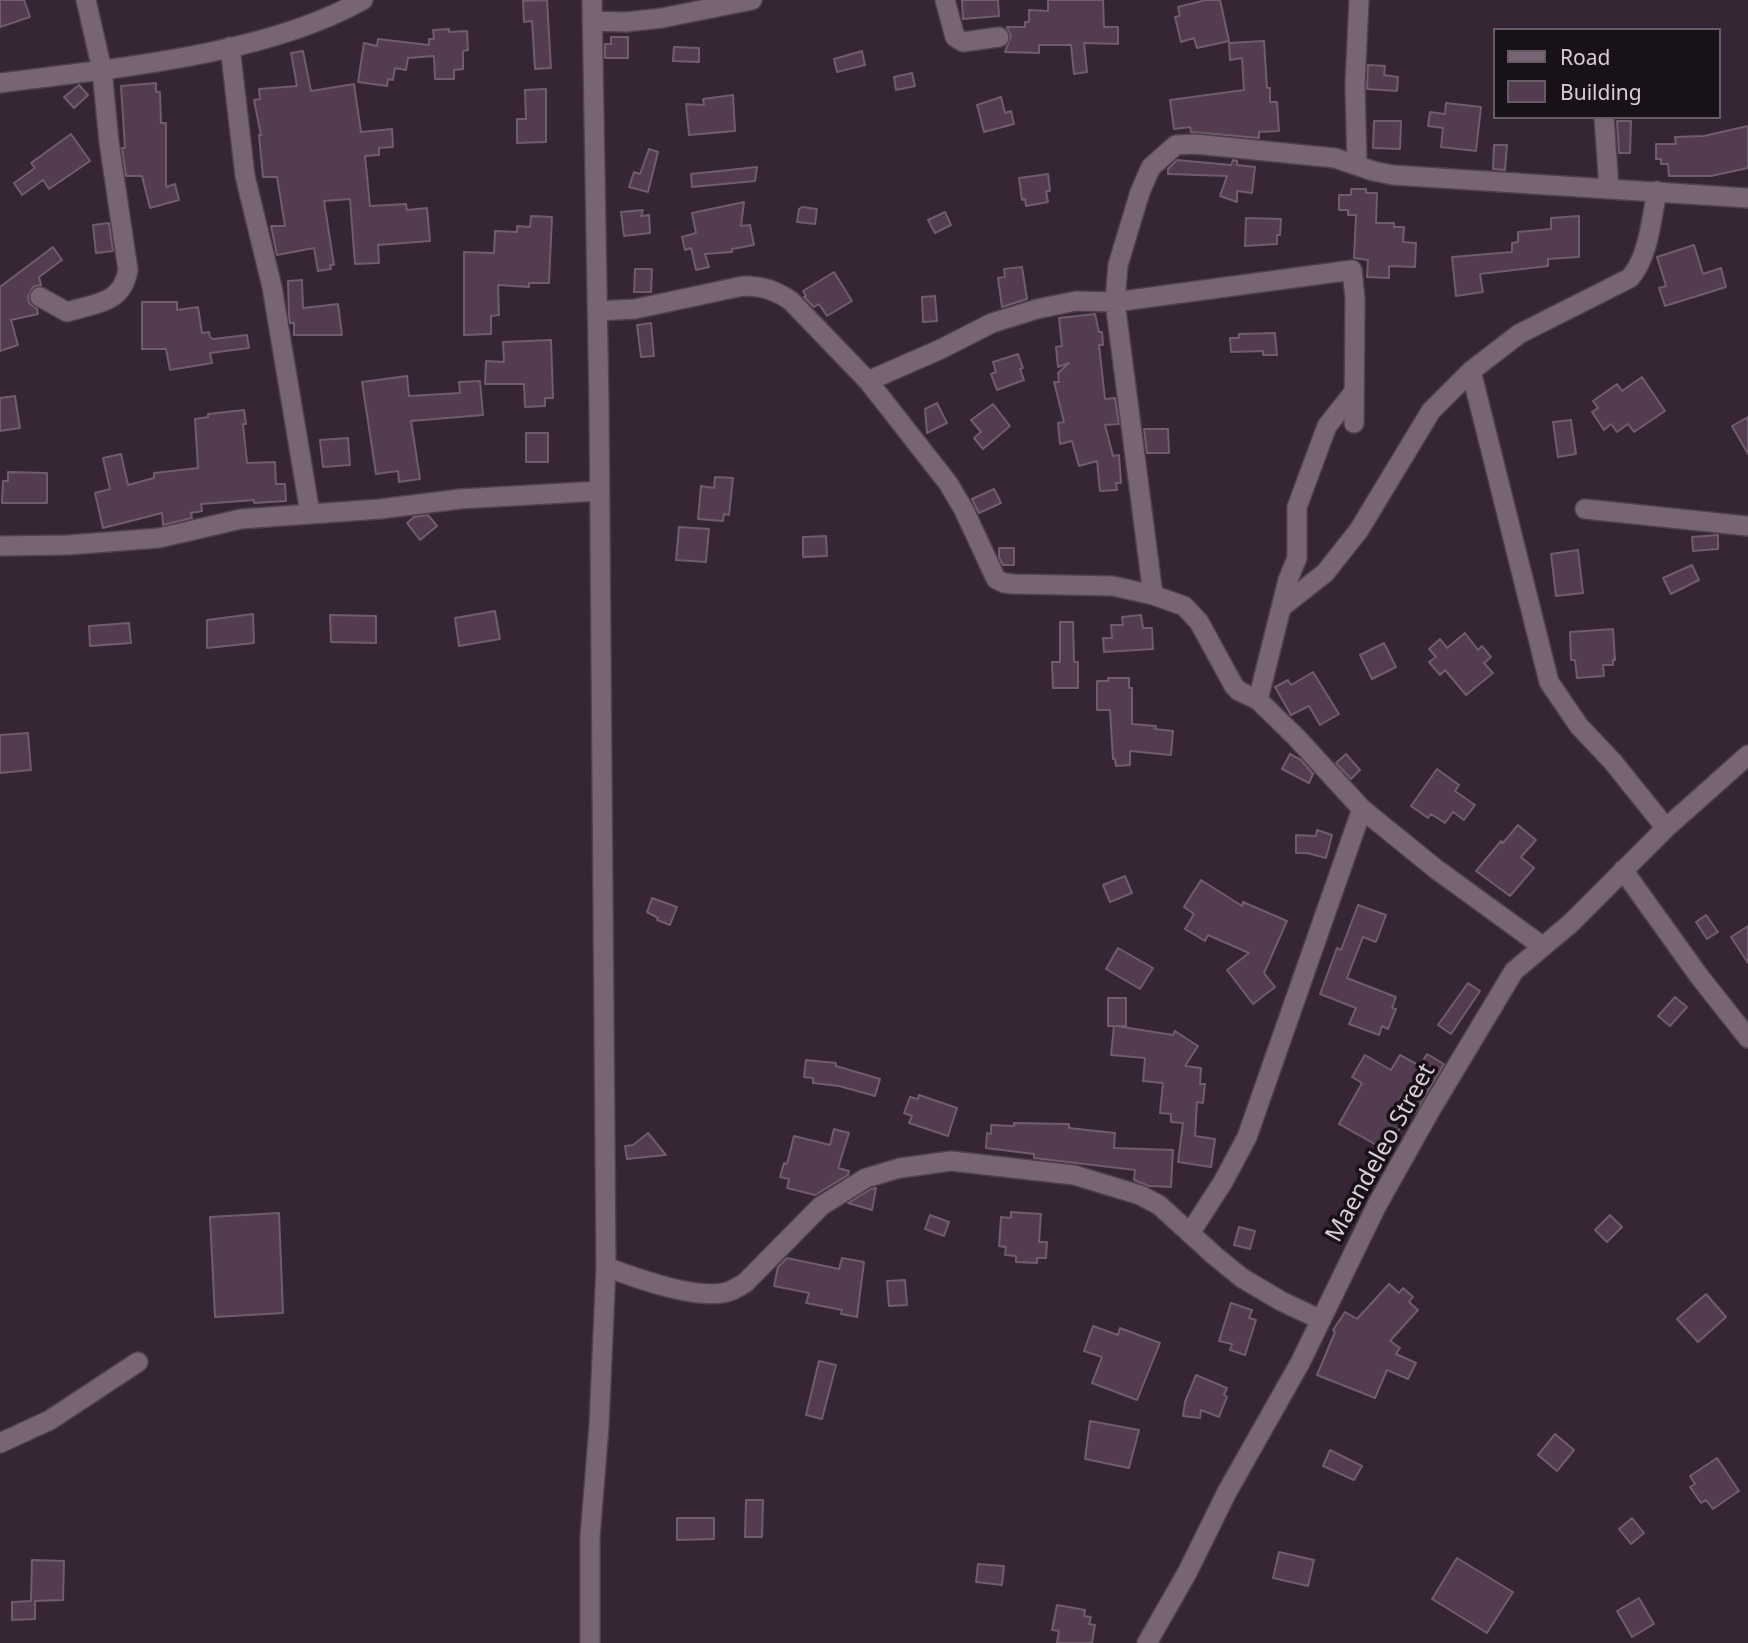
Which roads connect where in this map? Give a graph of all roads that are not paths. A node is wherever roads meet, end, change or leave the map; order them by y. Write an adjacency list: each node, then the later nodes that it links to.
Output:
1 (86, 0): 10 (street)
2 (363, 0): 9 (street)
3 (592, 0): 7 (street)
4 (752, 0): 7 (street)
5 (945, 0): 8 (street)
6 (1359, 0): 13 (street)
7 (592, 21): 19 (street)
8 (999, 37)
9 (230, 47): 10 (street); 26 (street)
10 (102, 70): 11 (street); 17 (street)
11 (0, 83)
12 (1604, 119): 14 (street)
13 (1357, 166): 14 (street); 18 (street)
14 (1609, 188): 15 (street)
15 (1657, 191): 16 (street); 20 (street)
16 (1748, 198)
17 (40, 297)
18 (1115, 302): 21 (street); 22 (street); 29 (street)
19 (597, 311): 21 (street); 24 (street)
20 (1471, 371): 30 (street); 34 (street)
21 (868, 381): 29 (street)
22 (1354, 392): 23 (street); 30 (street)
23 (1354, 423)
24 (599, 491): 26 (street); 39 (street)
25 (1585, 509): 27 (street)
26 (310, 513): 28 (street)
27 (1748, 526)
28 (0, 546)
29 (1153, 595): 31 (street)
30 (1283, 606): 31 (street)
31 (1258, 700): 33 (street)
32 (1748, 755): 34 (street, Maendeleo Street)
33 (1362, 809): 36 (street); 38 (street)
34 (1666, 828): 35 (street, Maendeleo Street)
35 (1623, 870): 36 (street, Maendeleo Street); 37 (street)
36 (1542, 946): 40 (street, Maendeleo Street)
37 (1748, 1037)
38 (1190, 1233): 39 (street); 40 (street)
39 (606, 1267): 43 (street)
40 (1321, 1320): 44 (street, Maendeleo Street)
41 (138, 1363): 42 (street)
42 (0, 1443)
43 (590, 1643)
44 (1147, 1643)

